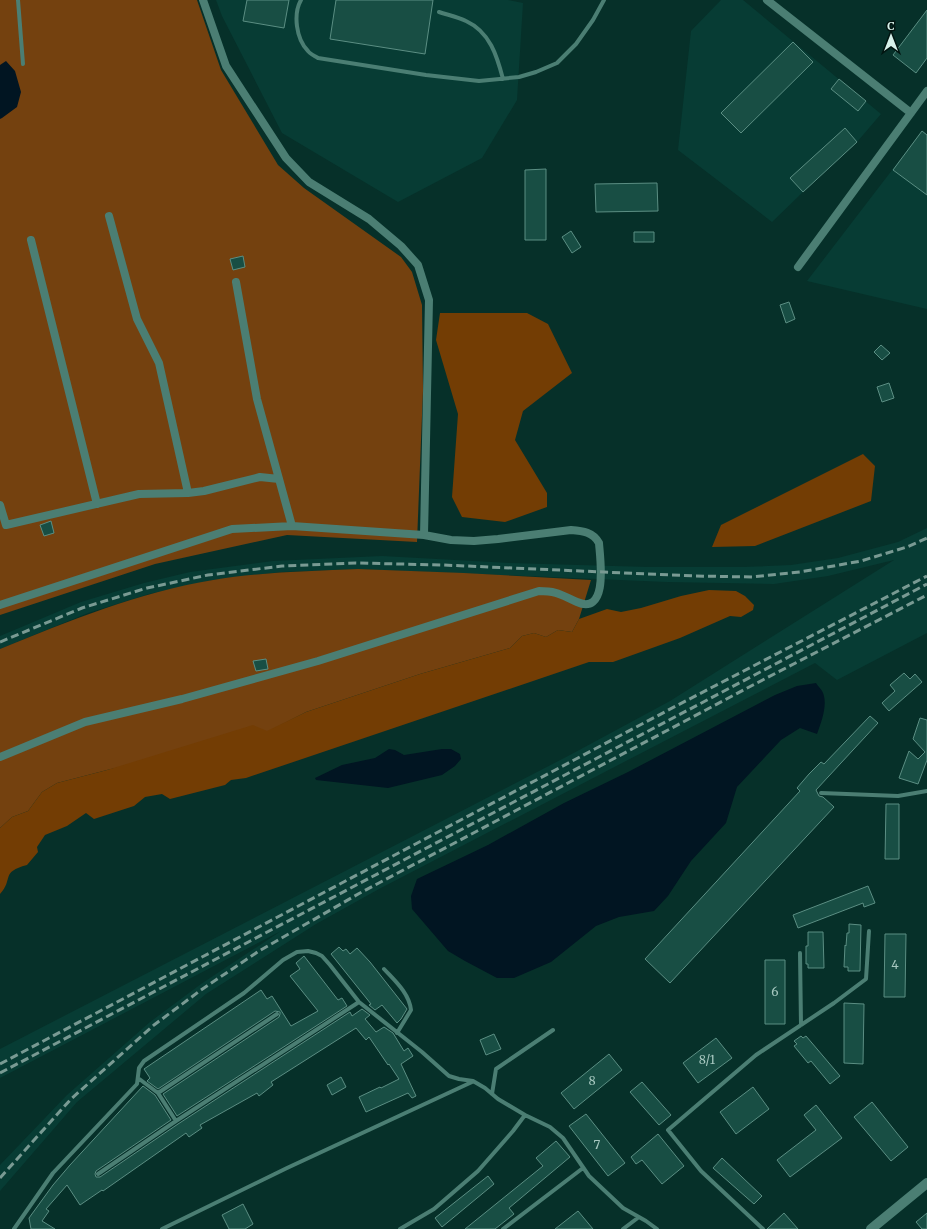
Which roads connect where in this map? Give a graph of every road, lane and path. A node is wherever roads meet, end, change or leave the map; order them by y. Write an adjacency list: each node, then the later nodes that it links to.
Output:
1 (18, 0): 7 (lane)
2 (204, 0): 20 (street)
3 (301, 0): 8 (lane)
4 (604, 0): 8 (lane)
5 (767, 0): 10 (street)
6 (439, 12): 8 (lane)
7 (23, 64)
8 (504, 79)
9 (927, 91): 10 (street)
10 (911, 113): 13 (street)
11 (109, 216): 16 (street)
12 (31, 240): 17 (street)
13 (798, 268)
14 (236, 282): 15 (street)
15 (279, 479): 16 (street); 19 (street)
16 (188, 493): 17 (street)
17 (97, 504): 18 (street)
18 (0, 505)
19 (292, 526): 20 (street); 21 (street)
20 (424, 535): 22 (street)
21 (0, 605)
22 (0, 757)
23 (927, 791): 24 (lane)
24 (821, 793)
25 (869, 931): 30 (lane)
26 (800, 953): 30 (lane)
27 (384, 969): 32 (lane)
28 (358, 1002): 32 (lane); 33 (lane); 38 (lane)
29 (277, 1014): 35 (lane)
30 (801, 1025): 49 (lane)
31 (553, 1030): 36 (lane)
32 (397, 1033): 34 (lane)
33 (138, 1078): 35 (lane); 43 (lane)
34 (473, 1081): 36 (lane); 44 (lane)
35 (158, 1093): 38 (lane)
36 (492, 1094): 37 (lane)
37 (525, 1115): 39 (lane); 45 (lane)
38 (176, 1121): 40 (lane)
39 (583, 1168): 42 (lane); 46 (lane)
40 (98, 1174)
41 (927, 1183): 50 (street)
42 (639, 1217): 47 (lane); 48 (lane)
43 (16, 1228)
44 (162, 1229)
45 (400, 1229)
46 (503, 1229)
47 (623, 1229)
48 (656, 1229)
49 (763, 1229)
50 (871, 1229)

